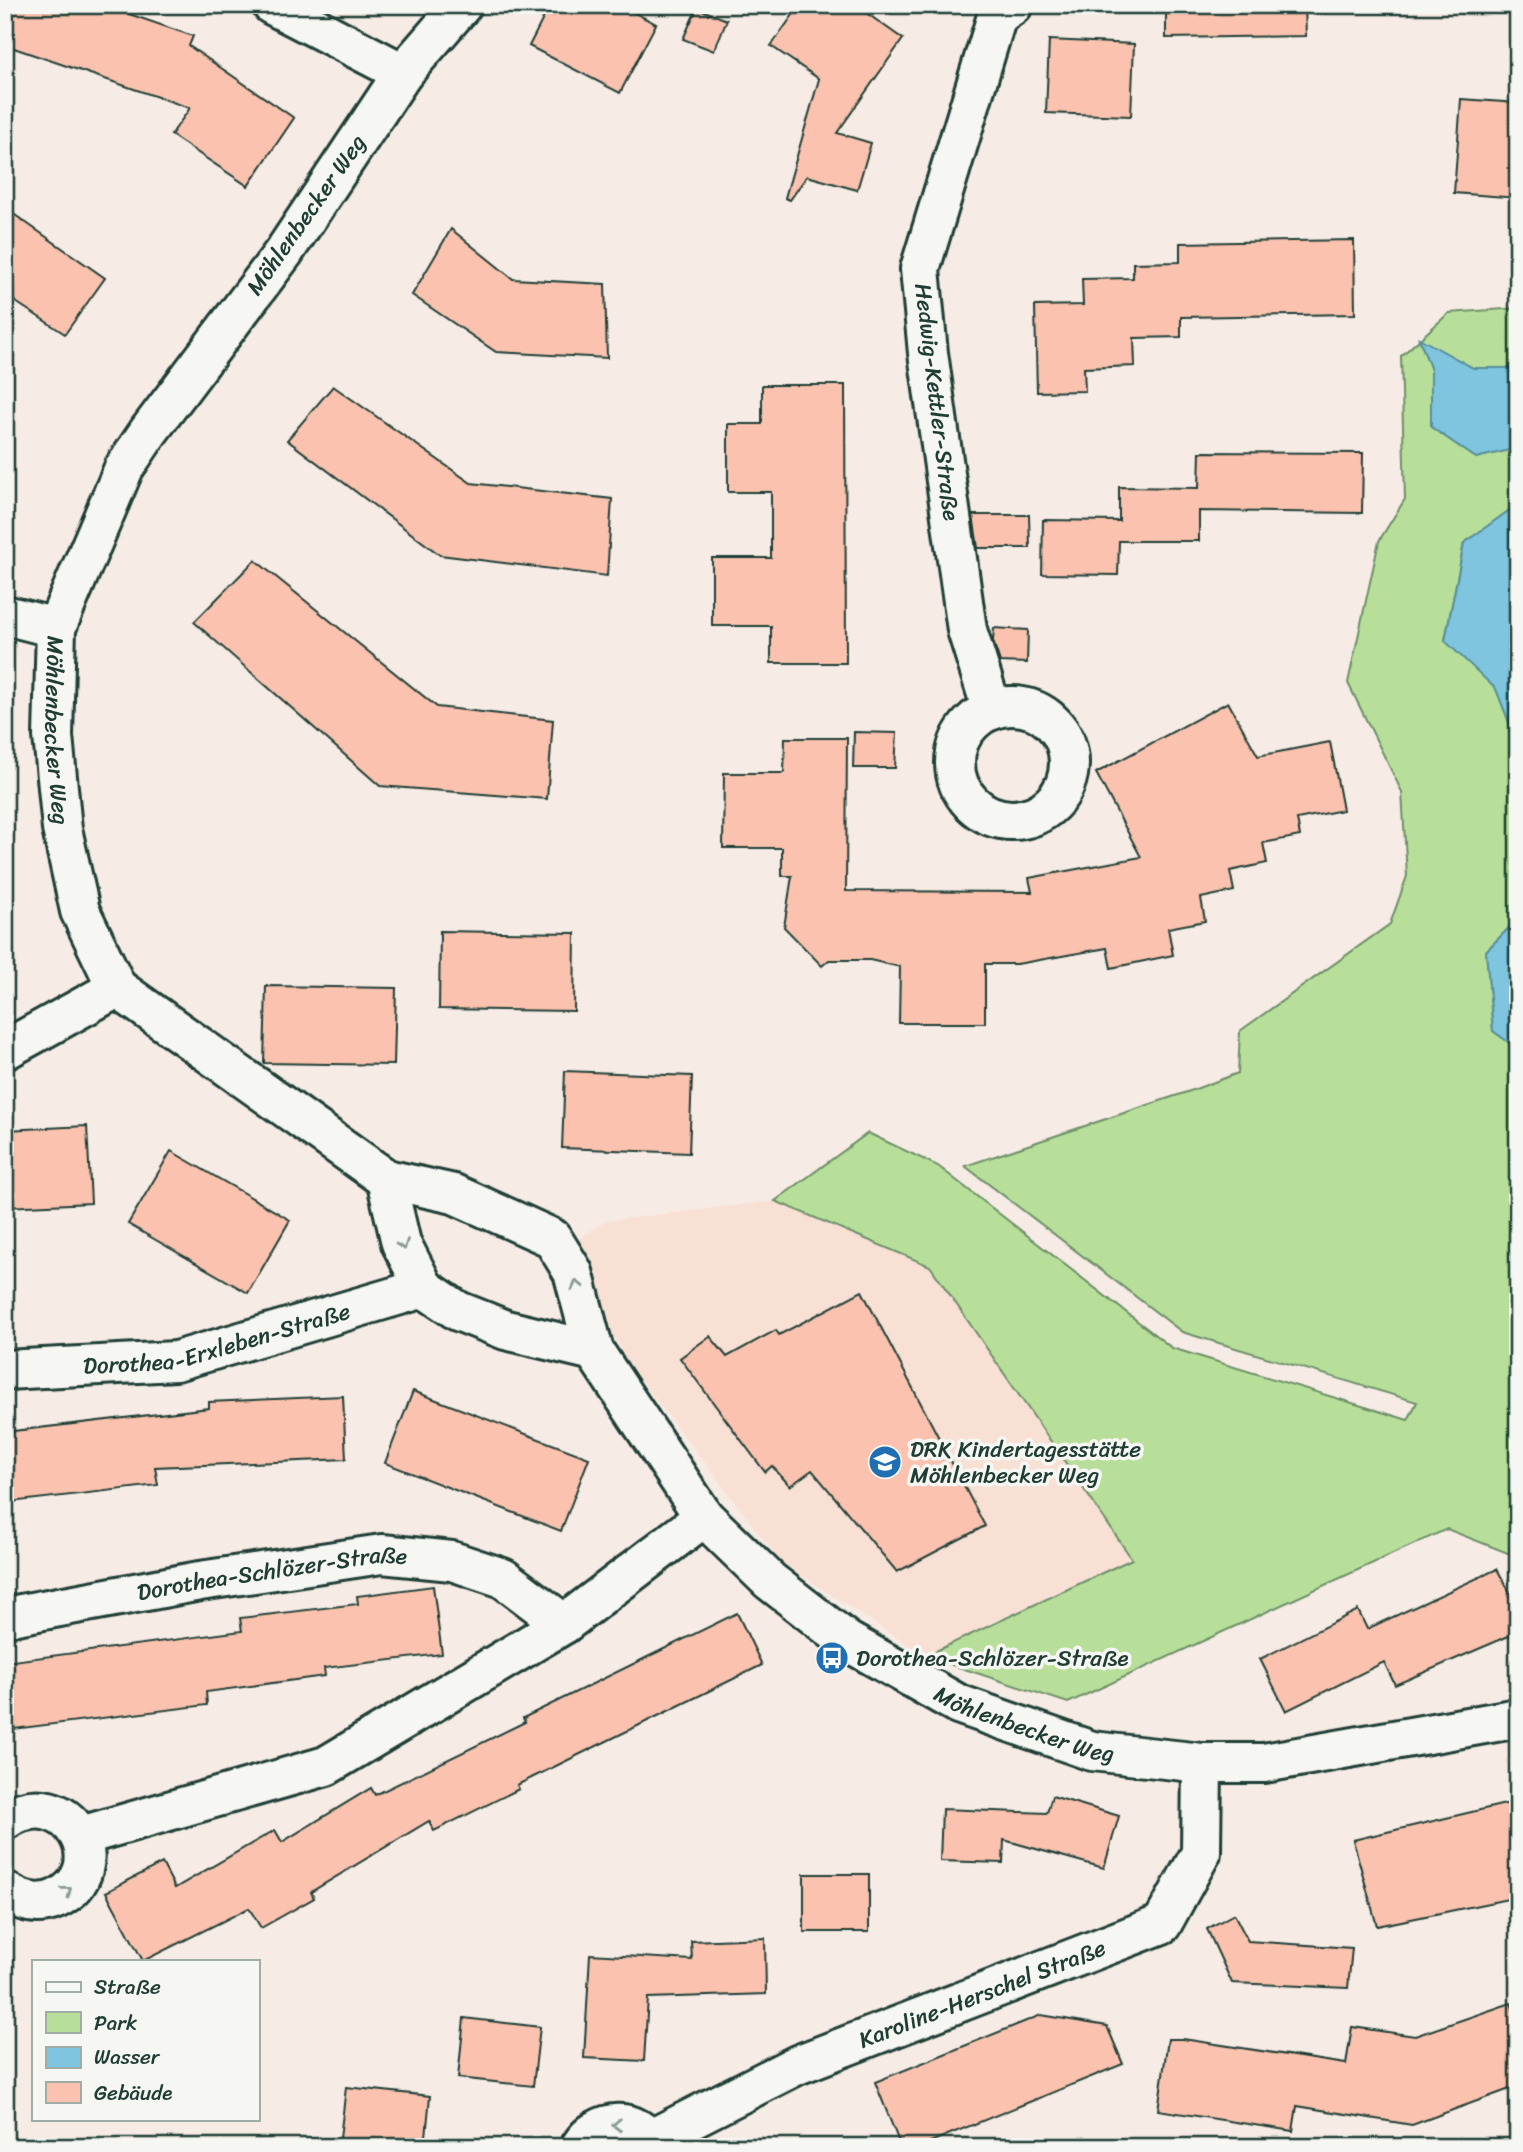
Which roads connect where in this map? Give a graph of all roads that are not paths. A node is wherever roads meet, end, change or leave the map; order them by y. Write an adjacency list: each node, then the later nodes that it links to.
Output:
1 (272, 5): 4 (street)
2 (463, 5): 4 (street, Möhlenbecker Weg)
3 (999, 9): 7 (street, Hedwig-Kettler-Straße)
4 (403, 73): 6 (street, Möhlenbecker Weg)
5 (5, 615): 6 (street)
6 (56, 628): 8 (street, Möhlenbecker Weg)
7 (992, 710)
8 (117, 988): 9 (street); 10 (street, Möhlenbecker Weg)
9 (5, 1050)
10 (386, 1179): 11 (street, one-way to 11); 12 (street, Möhlenbecker Weg, one-way to 10)
11 (424, 1288): 12 (street); 13 (street, Dorothea-Erxleben-Straße)
12 (594, 1351): 14 (street, Möhlenbecker Weg)
13 (5, 1370)
14 (704, 1517): 16 (street); 18 (street, Möhlenbecker Weg)
15 (5, 1617): 16 (street, Dorothea-Schlözer-Straße)
16 (564, 1624): 20 (street)
17 (1518, 1718): 18 (street, Möhlenbecker Weg)
18 (1202, 1763): 22 (street, Karoline-Herschel Straße)
19 (5, 1820): 20 (street)
20 (80, 1836): 21 (street, one-way to 20)
21 (5, 1891)
22 (652, 2143): 23 (street, Karoline-Herschel Straße, one-way to 23)
23 (580, 2147)

